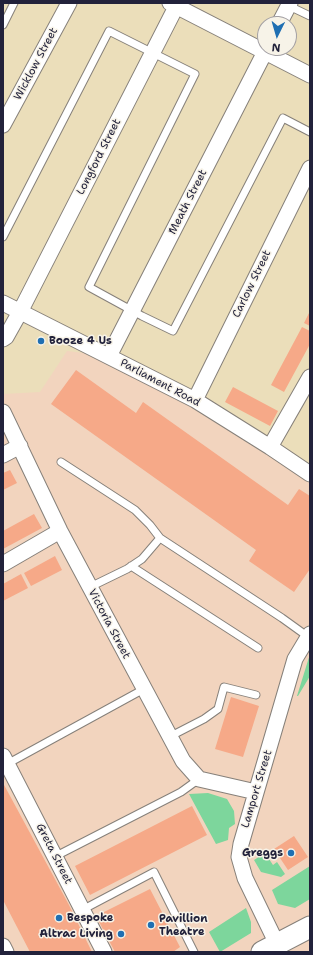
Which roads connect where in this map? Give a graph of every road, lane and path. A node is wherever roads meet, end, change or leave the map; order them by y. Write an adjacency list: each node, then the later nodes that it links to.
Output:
1 (14, 3): 7 (lane)
2 (69, 3): 13 (street, Wicklow Street)
3 (175, 4): 8 (street); 9 (street, Longford Street)
4 (287, 4): 5 (street); 6 (lane)
5 (282, 16)
6 (310, 16)
7 (3, 25)
8 (257, 45)
9 (153, 52): 16 (lane); 18 (lane); 19 (street, Longford Street)
10 (263, 56): 18 (street, Meath Street)
11 (277, 56): 12 (street)
12 (310, 75)
13 (3, 125)
14 (310, 132): 18 (lane)
15 (310, 168): 23 (street, Carlow Street)
16 (3, 237)
17 (3, 303): 19 (street, Parliament Road)
18 (132, 310): 21 (street, Meath Street)
19 (20, 312): 20 (street, Longford Street); 21 (street, Parliament Road)
20 (3, 339)
21 (109, 356): 23 (street, Parliament Road)
22 (310, 377): 26 (street)
23 (195, 400): 26 (street, Parliament Road)
24 (3, 412): 25 (street, Victoria Street)
25 (20, 446): 27 (street); 30 (street, Victoria Street)
26 (270, 447): 29 (street, Parliament Road)
27 (3, 455)
28 (61, 462): 31 (lane)
29 (310, 474)
30 (60, 532): 32 (street); 34 (street, Victoria Street)
31 (160, 538): 33 (lane); 35 (lane)
32 (3, 564)
33 (131, 566): 34 (lane); 36 (lane)
34 (90, 587): 37 (street, Victoria Street)
35 (309, 635): 42 (street, Lamport Street)
36 (258, 648)
37 (144, 689): 39 (street, Victoria Street); 40 (lane)
38 (256, 695): 39 (lane)
39 (170, 737): 41 (street, Victoria Street)
40 (5, 760): 43 (street, Greta Street)
41 (199, 778): 42 (street); 43 (lane)
42 (256, 792): 47 (street, Lamport Street)
43 (56, 856): 44 (street, Greta Street)
44 (82, 910): 49 (street, Greta Street); 50 (lane)
45 (310, 927): 47 (main road)
46 (3, 946): 48 (street)
47 (270, 948)
48 (6, 952)
49 (104, 952)
50 (194, 952)

